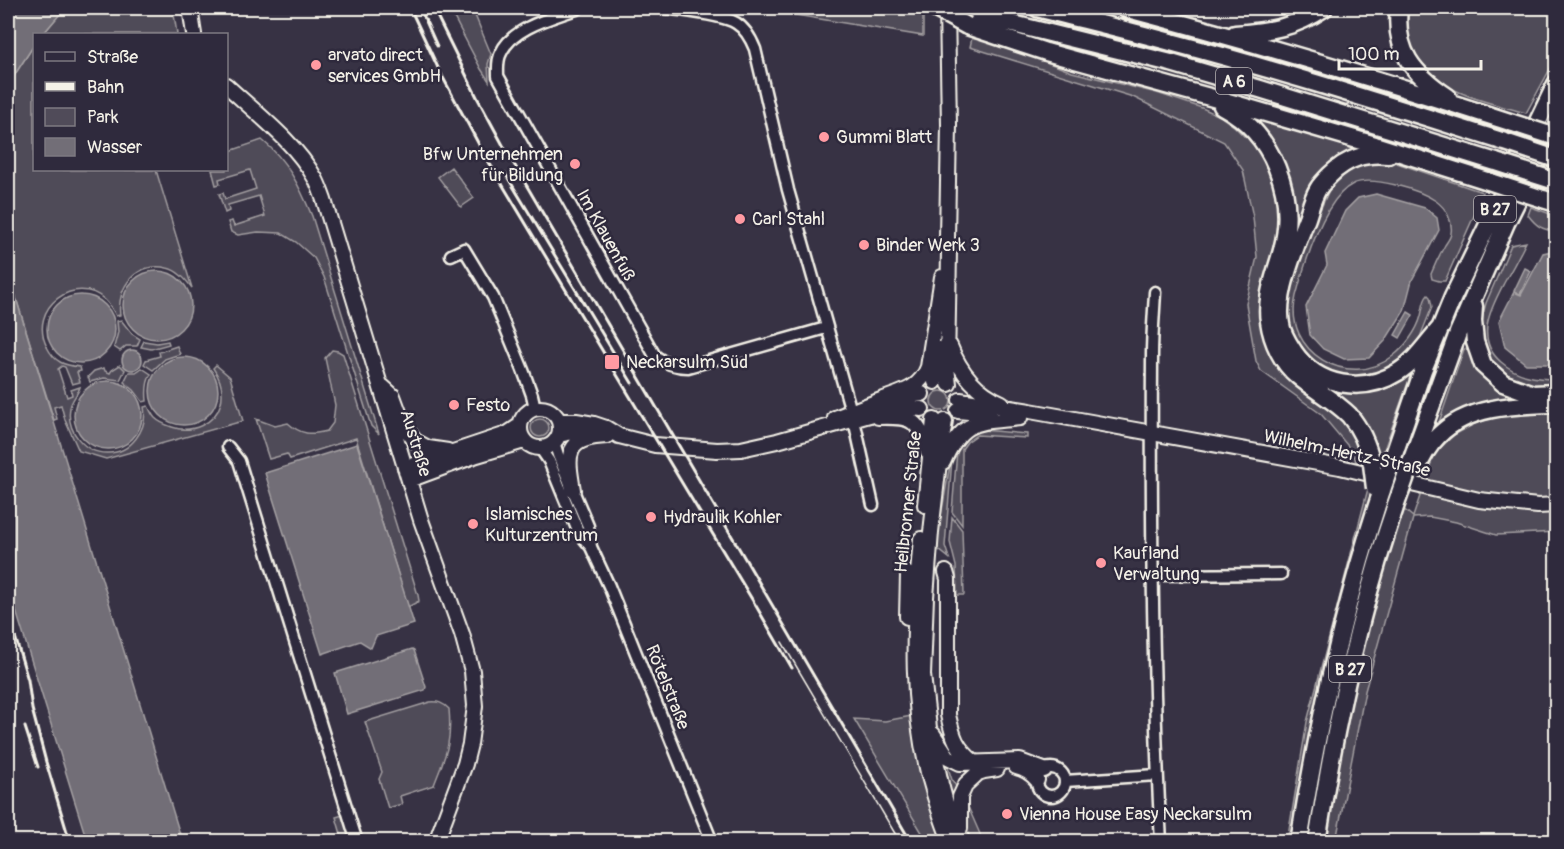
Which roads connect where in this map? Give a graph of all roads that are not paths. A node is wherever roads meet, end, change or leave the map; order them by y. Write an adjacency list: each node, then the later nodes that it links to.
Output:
1 (190, 8): 11 (main road)
2 (579, 8): 30 (street, Im Klauenfuß)
3 (665, 8): 30 (street)
4 (934, 8): 10 (highway, bridge)
5 (946, 8): 10 (highway, A 6); 24 (main road)
6 (1036, 8): 21 (highway, A 6, bridge)
7 (1124, 8): 12 (highway)
8 (1324, 8): 12 (highway)
9 (1399, 8): 17 (highway)
10 (968, 20): 16 (highway); 22 (highway, A 6, bridge)
11 (195, 33)
12 (1226, 35): 17 (highway)
13 (1557, 73): 15 (highway)
14 (228, 87): 33 (main road, Austraße)
15 (1554, 88): 29 (highway, B 27)
16 (1197, 94): 20 (highway); 56 (highway, bridge)
17 (1462, 106): 19 (highway, bridge)
18 (1557, 123): 28 (highway, B 27)
19 (1557, 137)
20 (1413, 158): 23 (highway, bridge); 29 (highway)
21 (1557, 159)
22 (1554, 181)
23 (1550, 201)
24 (947, 237): 26 (main road); 31 (main road)
25 (451, 255): 39 (street)
26 (942, 276): 32 (main road); 36 (main road)
27 (1155, 292): 46 (street)
28 (1474, 294): 34 (highway); 54 (highway, B 27)
29 (1442, 326): 56 (highway, B 27, bridge)
30 (826, 328): 42 (street)
31 (948, 340): 32 (main road); 41 (main road)
32 (942, 383): 35 (main road); 38 (main road)
33 (380, 385): 51 (main road); 53 (main road, Austraße)
34 (1557, 393)
35 (922, 394): 36 (main road); 40 (main road)
36 (881, 400): 42 (main road)
37 (1557, 404): 54 (highway)
38 (959, 405): 41 (main road, Wilhelm-Hertz-Straße); 43 (main road)
39 (535, 408): 44 (main road); 45 (main road)
40 (922, 409): 42 (main road); 43 (main road)
41 (1025, 415): 46 (main road, Wilhelm-Hertz-Straße); 55 (main road)
42 (855, 416): 47 (main road); 52 (main road); 58 (street)
43 (939, 420): 52 (main road, Heilbronner Straße); 55 (main road, Heilbronner Straße)
44 (519, 426): 48 (main road); 51 (main road)
45 (557, 433): 47 (main road); 50 (main road); 57 (street, Rötelstraße)
46 (1152, 434): 59 (main road, Wilhelm-Hertz-Straße); 64 (street)
47 (613, 436): 57 (main road)
48 (524, 441): 50 (main road); 53 (main road)
49 (228, 447): 72 (street)
50 (540, 448): 60 (street, Rötelstraße)
51 (455, 451): 53 (main road)
52 (930, 460): 66 (main road, Heilbronner Straße)
53 (407, 474): 73 (main road, Austraße)
54 (1410, 474): 77 (highway, B 27, bridge)
55 (938, 475): 65 (main road, Heilbronner Straße)
56 (1379, 489): 76 (highway, B 27)
57 (573, 490): 60 (street, Rötelstraße)
58 (873, 505)
59 (1557, 505)
60 (591, 547): 74 (street, Rötelstraße)
61 (946, 572): 67 (main road)
62 (908, 574): 66 (main road)
63 (1281, 574): 64 (street)
64 (1152, 575): 69 (street)
65 (929, 728): 67 (main road); 71 (main road, Heilbronner Straße)
66 (924, 758): 71 (main road, Heilbronner Straße)
67 (974, 762): 68 (main road)
68 (1041, 775): 70 (street); 70 (street); 71 (main road)
69 (1157, 775): 70 (street); 75 (street)
70 (1065, 781)
71 (958, 839)
72 (357, 842)
73 (436, 842)
74 (712, 842)
75 (1161, 842)
76 (1299, 842)
77 (1317, 842)

